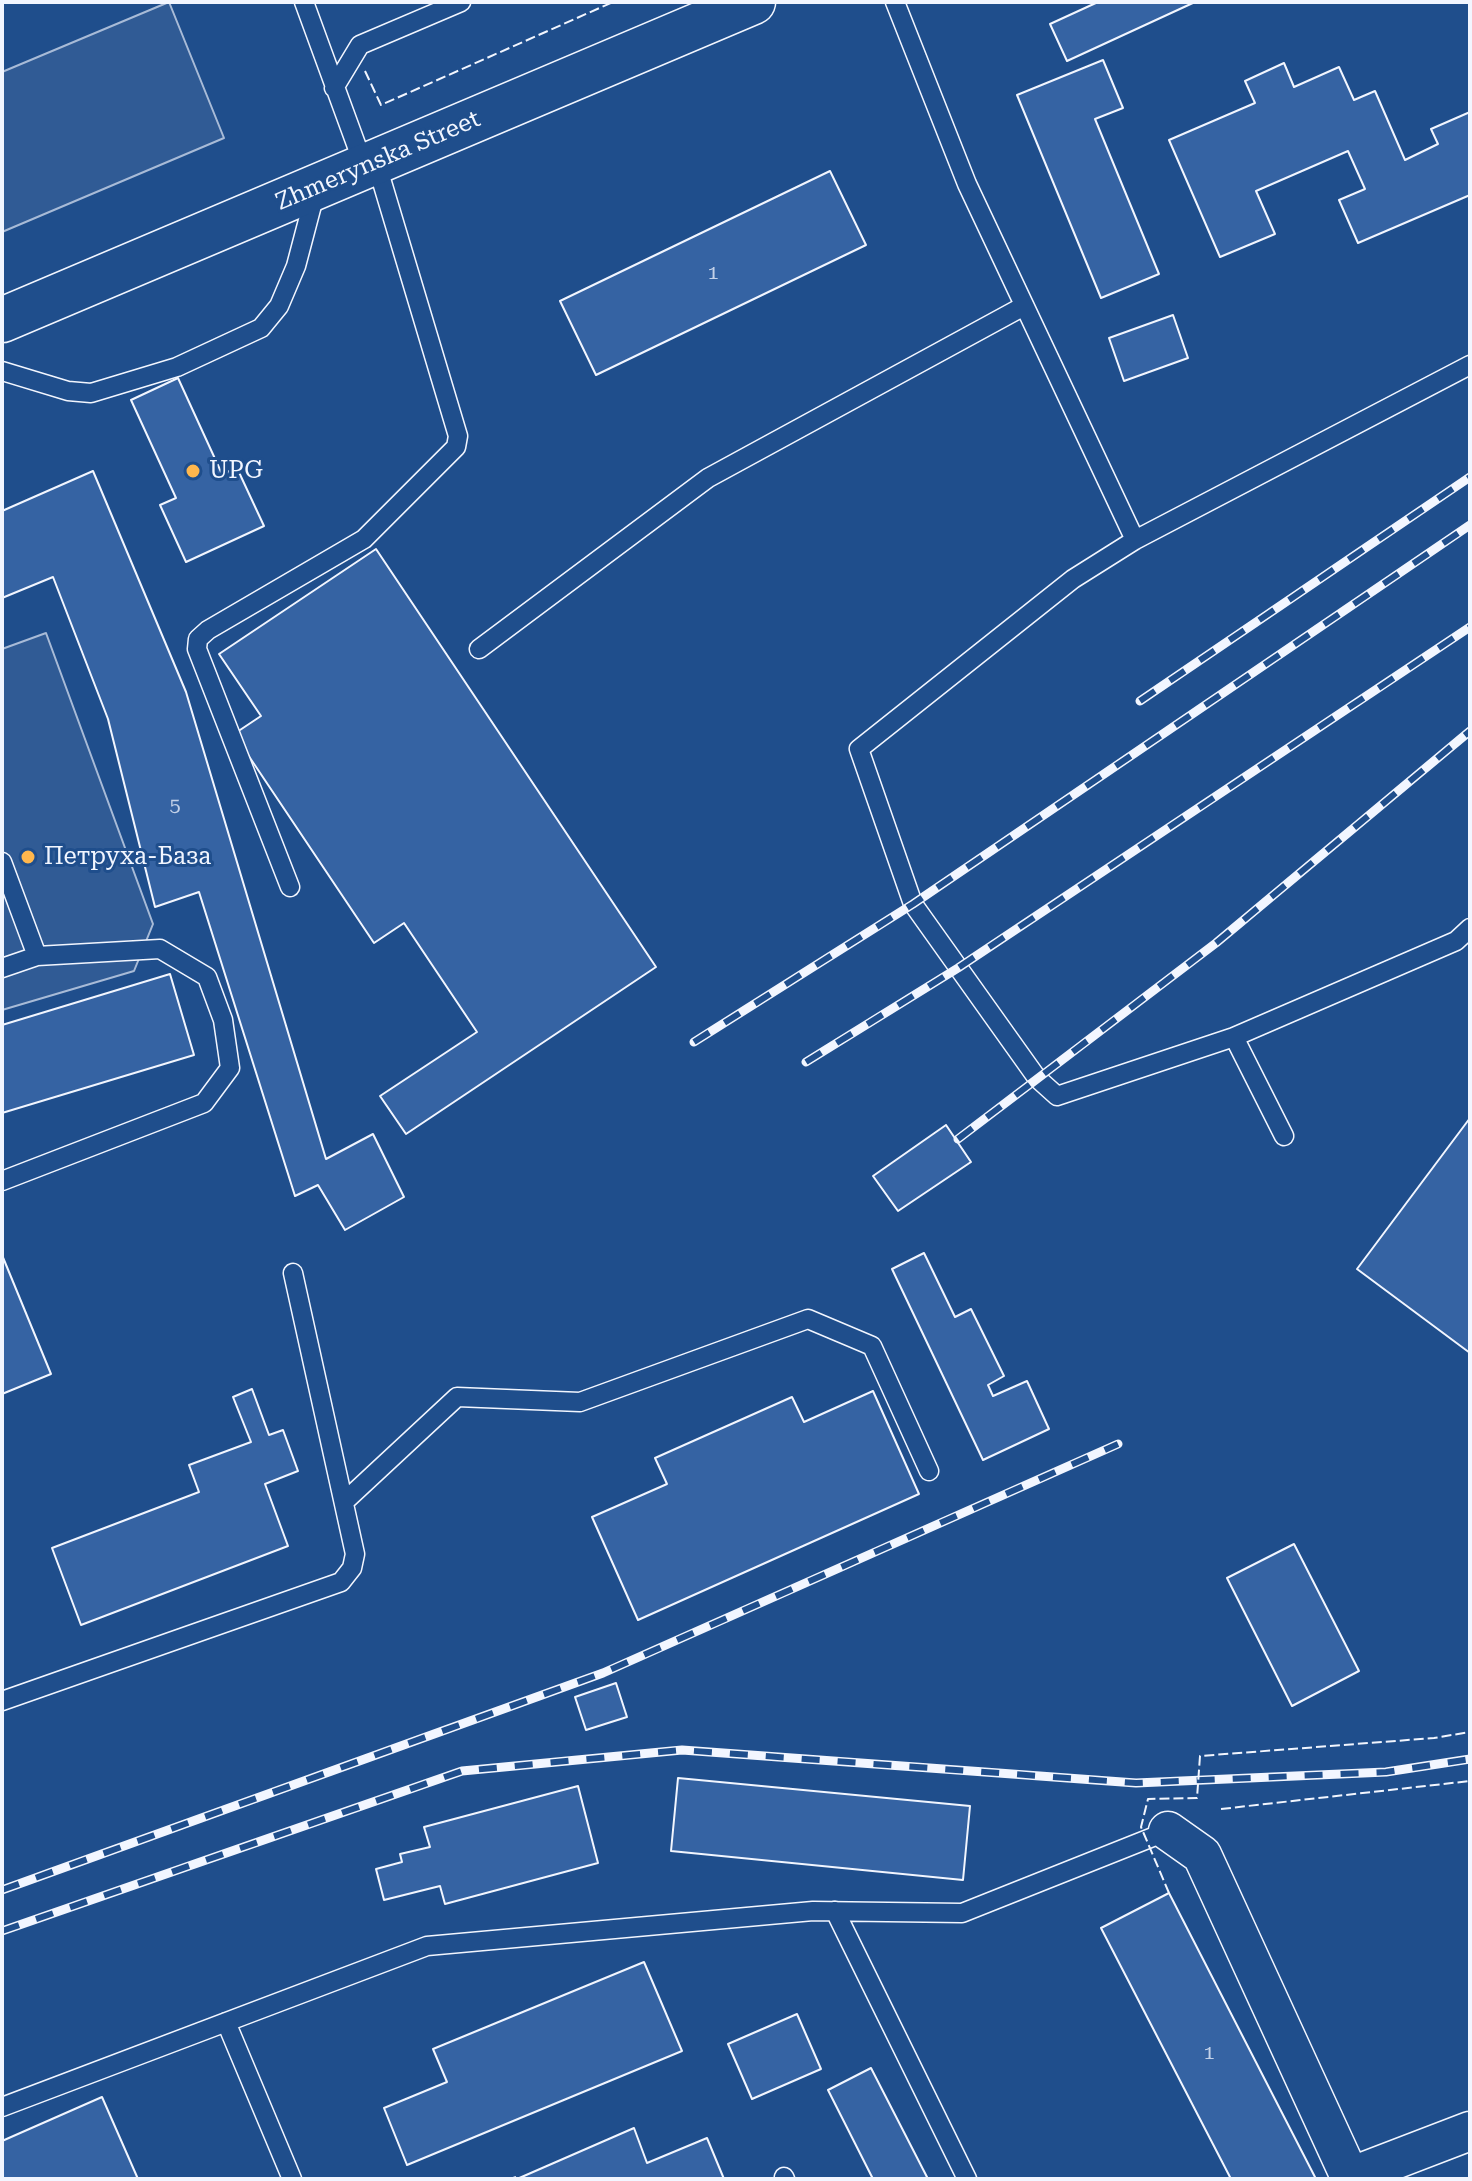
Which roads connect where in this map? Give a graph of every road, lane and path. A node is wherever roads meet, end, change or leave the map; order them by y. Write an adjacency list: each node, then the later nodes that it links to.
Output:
1 (304, 2): 5 (lane)
2 (461, 2): 5 (lane)
3 (753, 2): 6 (main road, Zhmerynska Street)
4 (895, 2): 8 (lane)
5 (334, 88): 6 (lane)
6 (370, 164): 7 (main road, Zhmerynska Street); 15 (lane)
7 (317, 186): 9 (main road, Zhmerynska Street); 11 (lane)
8 (1024, 306): 12 (lane); 13 (lane)
9 (2, 320)
10 (1470, 365): 12 (lane)
11 (2, 371)
12 (1135, 540): 19 (lane)
13 (479, 649)
14 (2, 862): 17 (lane)
15 (290, 887)
16 (1470, 928): 19 (lane)
17 (37, 956): 18 (lane); 21 (lane)
18 (2, 968)
19 (1234, 1037): 20 (lane)
20 (1284, 1136)
21 (2, 1181)
22 (293, 1273): 24 (lane)
23 (929, 1471): 24 (lane)
24 (344, 1502): 25 (lane)
25 (2, 1701)
26 (1168, 1831): 27 (lane); 31 (street)
27 (835, 1911): 28 (lane); 33 (lane)
28 (226, 2022): 29 (lane); 32 (lane)
29 (2, 2107)
30 (1470, 2131): 31 (street)
31 (1351, 2178)
32 (292, 2179)
33 (967, 2179)

